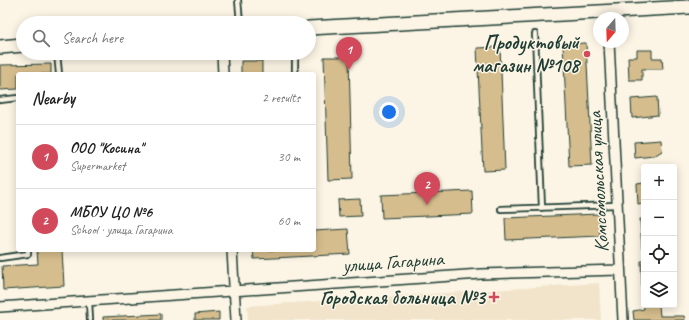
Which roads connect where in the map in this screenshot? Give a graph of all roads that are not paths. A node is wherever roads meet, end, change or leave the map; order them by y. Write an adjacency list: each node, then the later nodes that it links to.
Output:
1 (238, 0): 4 (lane)
2 (689, 7): 3 (street)
3 (629, 13)
4 (239, 16)
5 (593, 16): 6 (street)
6 (316, 28)
7 (535, 34): 20 (lane)
8 (16, 46): 9 (street)
9 (0, 47)
10 (609, 48): 19 (street, Комсомольская улица)
11 (58, 60): 14 (lane)
12 (222, 60): 15 (street)
13 (295, 60): 16 (lane)
14 (59, 72)
15 (223, 72)
16 (295, 72)
17 (16, 98): 18 (lane)
18 (0, 100)
19 (616, 205): 20 (lane); 25 (street, Комсомольская улица)
20 (542, 208): 21 (lane)
21 (501, 209)
22 (28, 252): 24 (lane)
23 (232, 252): 26 (street)
24 (0, 258)
25 (620, 270): 26 (street, улица Гагарина); 31 (street, Комсомольская улица)
26 (235, 291): 27 (street, улица Гагарина); 30 (street)
27 (89, 301): 28 (street, улица Гагарина); 29 (lane)
28 (0, 307)
29 (90, 320)
30 (236, 320)
31 (623, 320)

